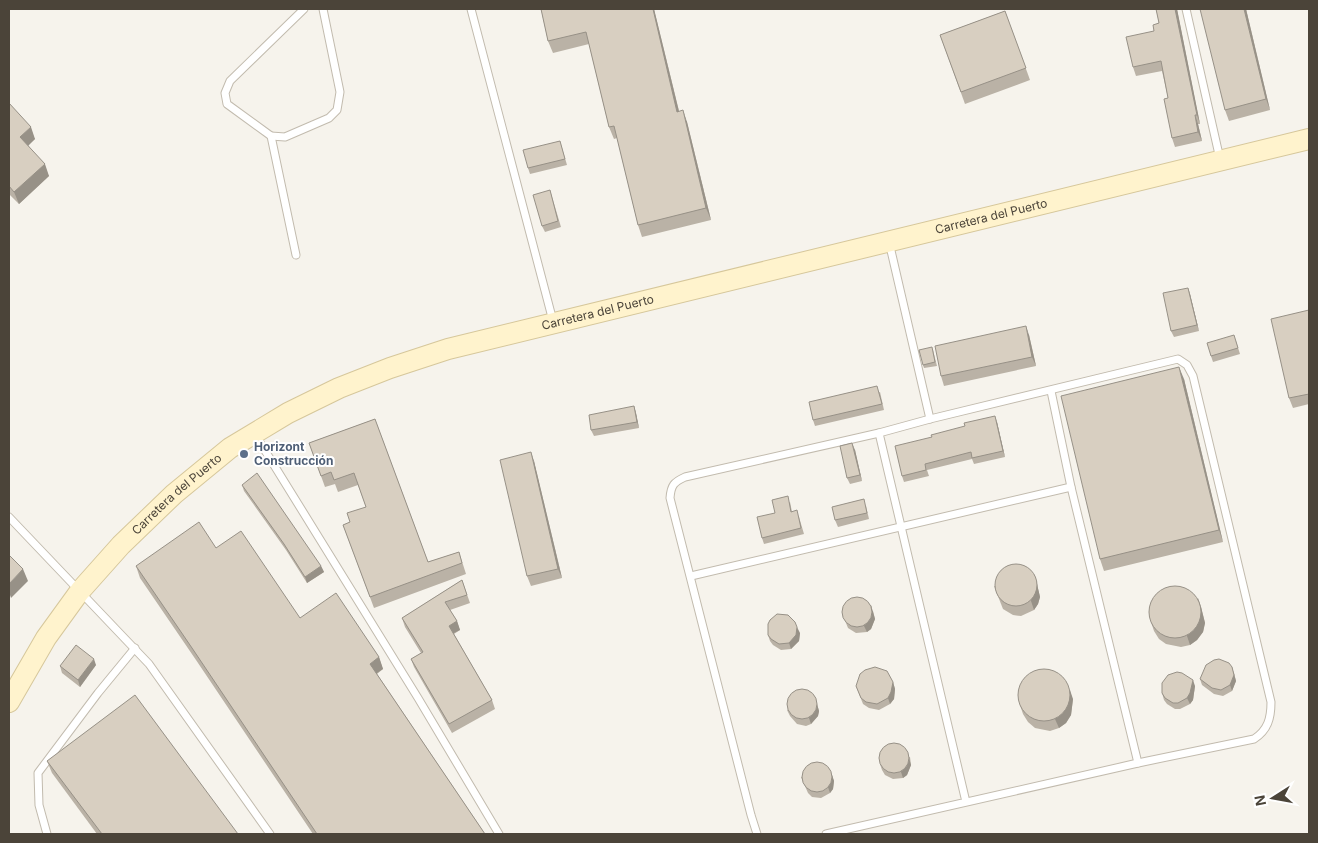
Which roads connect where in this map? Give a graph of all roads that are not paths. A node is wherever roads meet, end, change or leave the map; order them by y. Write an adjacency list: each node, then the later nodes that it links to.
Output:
1 (304, 9): 5 (lane)
2 (323, 9): 5 (lane)
3 (471, 9): 10 (lane)
4 (1186, 9): 7 (lane)
5 (270, 136): 9 (lane)
6 (1309, 139): 7 (main road, Carretera del Puerto)
7 (1220, 159): 8 (main road, Carretera del Puerto)
8 (889, 242): 10 (main road, Carretera del Puerto); 12 (lane)
9 (296, 255)
10 (554, 324): 14 (main road, Carretera del Puerto)
11 (1052, 391): 12 (lane); 15 (lane); 22 (lane)
12 (930, 419): 13 (lane)
13 (879, 433): 17 (lane); 18 (lane)
14 (254, 434): 19 (main road, Carretera del Puerto); 26 (lane)
15 (1071, 487): 17 (lane); 22 (lane)
16 (9, 517): 19 (lane)
17 (901, 526): 18 (lane); 23 (lane)
18 (691, 576): 27 (lane)
19 (80, 592): 20 (lane); 21 (main road, Carretera del Puerto)
20 (135, 648): 24 (lane); 25 (lane)
21 (9, 702)
22 (1138, 763): 23 (lane)
23 (966, 802): 28 (lane)
24 (47, 834)
25 (270, 834)
26 (499, 834)
27 (757, 834)
28 (826, 834)

